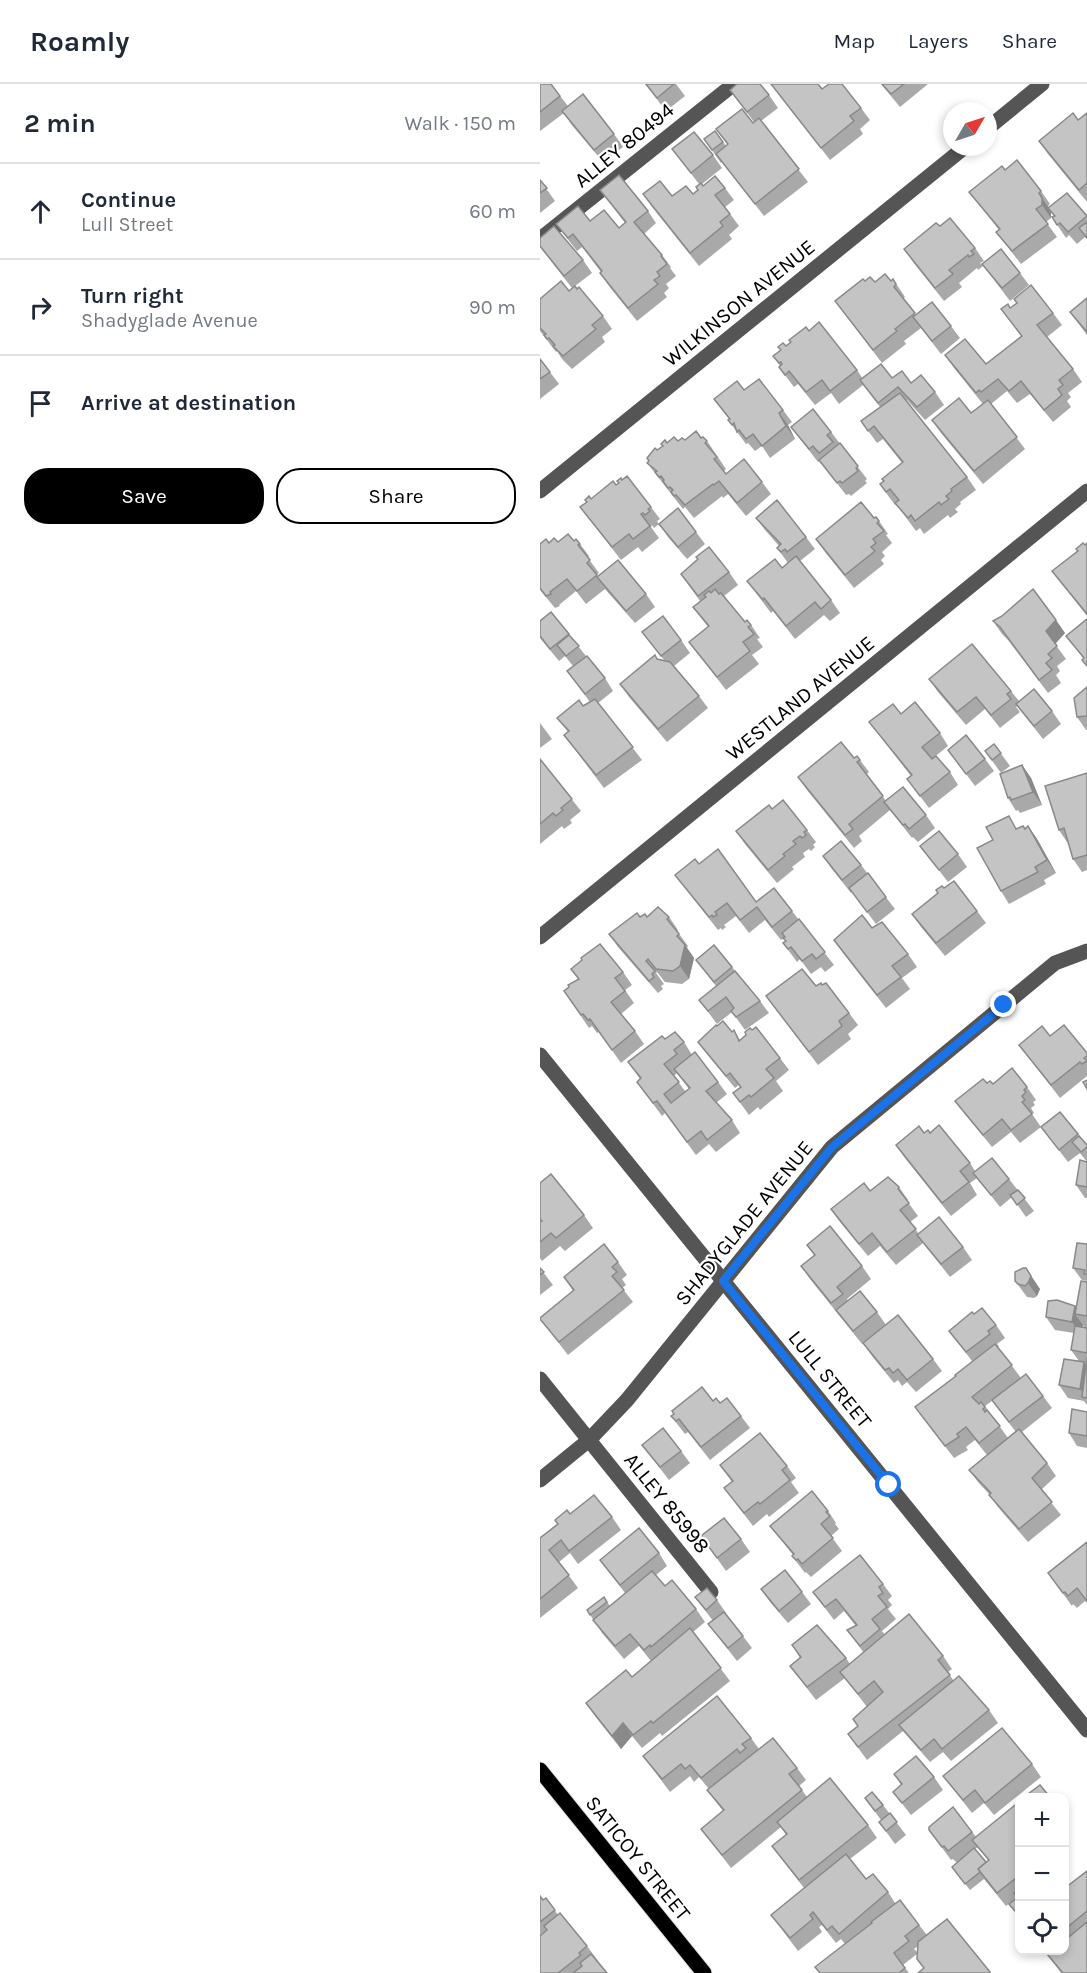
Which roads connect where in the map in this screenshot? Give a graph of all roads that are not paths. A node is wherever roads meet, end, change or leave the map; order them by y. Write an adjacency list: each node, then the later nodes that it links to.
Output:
1 (734, 84): 5 (street, ALLEY 80494)
2 (1042, 84): 3 (street)
3 (997, 121)
4 (954, 156): 6 (street, WILKINSON AVENUE)
5 (540, 239)
6 (540, 491)
7 (1087, 491): 8 (street, WESTLAND AVENUE)
8 (540, 937)
9 (1087, 951): 11 (street, SHADYGLADE AVENUE)
10 (540, 1055): 11 (street, LULL STREET)
11 (723, 1281): 13 (street, SHADYGLADE AVENUE); 16 (street, LULL STREET)
12 (540, 1379): 13 (street, ALLEY 85998)
13 (589, 1440): 14 (street, SHADYGLADE AVENUE); 15 (street, ALLEY 85998)
14 (540, 1480)
15 (711, 1592)
16 (1087, 1730)
17 (540, 1770): 18 (main road, SATICOY STREET)
18 (704, 1973)

